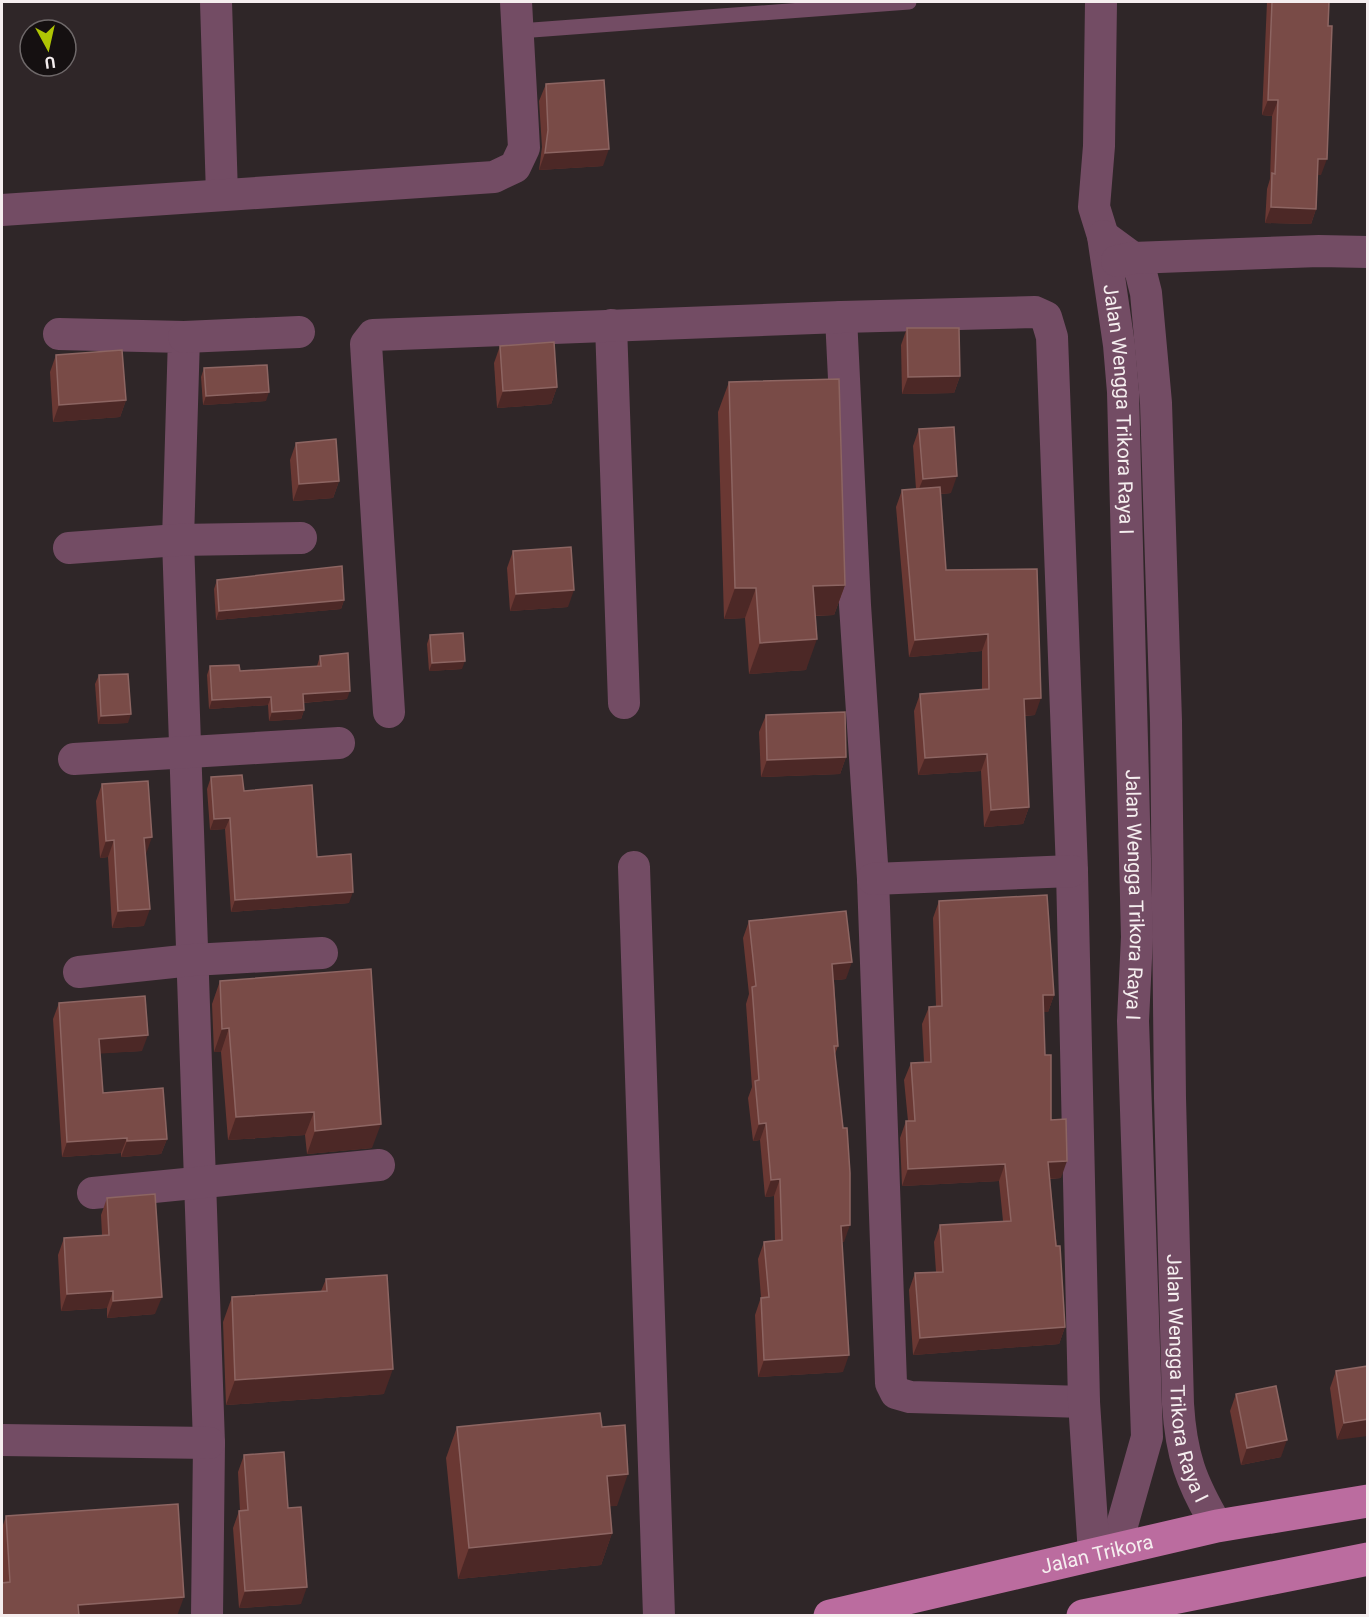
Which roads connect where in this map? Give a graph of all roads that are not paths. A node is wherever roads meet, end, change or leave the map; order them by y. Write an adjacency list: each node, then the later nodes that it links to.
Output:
1 (216, 2): 5 (street)
2 (909, 2): 4 (lane)
3 (1101, 2): 7 (street, Jalan Wengga Trikora Raya I)
4 (518, 16): 5 (street)
5 (222, 195): 6 (street)
6 (2, 210)
7 (1114, 252): 8 (street); 32 (street, Jalan Wengga Trikora Raya I); 33 (street, Jalan Wengga Trikora Raya I)
8 (1368, 252)
9 (841, 317): 10 (street); 23 (street); 24 (street)
10 (611, 325): 17 (street); 18 (street)
11 (299, 332): 13 (street)
12 (59, 334): 13 (street)
13 (184, 337): 15 (street)
14 (302, 538): 15 (street)
15 (178, 540): 16 (street); 20 (street)
16 (69, 549)
17 (624, 703)
18 (389, 712)
19 (339, 742): 20 (street)
20 (185, 754): 21 (street); 26 (street)
21 (74, 759)
22 (634, 867): 41 (street)
23 (1072, 872): 24 (street); 31 (street)
24 (873, 879): 31 (street)
25 (322, 953): 26 (street)
26 (192, 960): 27 (street); 29 (street)
27 (79, 972)
28 (379, 1166): 29 (street)
29 (200, 1184): 30 (street); 35 (street)
30 (93, 1193)
31 (1084, 1402): 38 (street)
32 (1180, 1434): 33 (street); 37 (street, Jalan Wengga Trikora Raya I)
33 (1147, 1437): 38 (street, Jalan Wengga Trikora Raya I)
34 (2, 1440): 35 (street)
35 (209, 1443): 40 (street)
36 (1368, 1501): 37 (main road, Jalan Trikora)
37 (1217, 1526): 38 (main road, Jalan Trikora)
38 (1104, 1552): 42 (main road, Jalan Trikora)
39 (1368, 1559): 43 (main road)
40 (207, 1616)
41 (659, 1616)
42 (830, 1616)
43 (1083, 1616)

